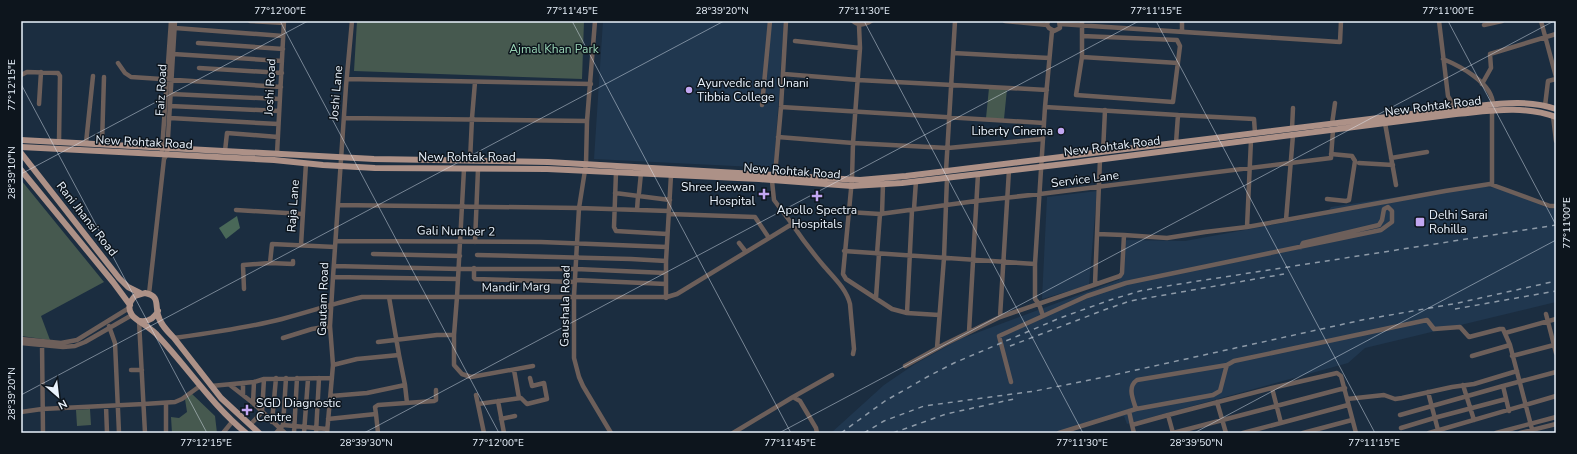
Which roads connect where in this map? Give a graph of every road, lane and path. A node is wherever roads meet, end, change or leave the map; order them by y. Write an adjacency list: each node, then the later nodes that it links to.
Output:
1 (171, 21): 52 (street)
2 (176, 21): 23 (street, Faiz Road)
3 (250, 21): 17 (street)
4 (352, 21): 50 (street, Joshi Lane)
5 (595, 21): 55 (street, Gaushala Road)
6 (770, 21): 64 (street)
7 (786, 21): 46 (street)
8 (853, 21): 21 (street)
9 (871, 21): 21 (street)
10 (956, 21): 34 (street)
11 (1005, 21): 19 (street)
12 (1182, 21): 25 (street)
13 (1341, 21): 25 (street)
14 (1439, 21): 38 (street)
15 (1502, 21): 22 (street)
16 (1541, 21): 29 (street)
17 (284, 22): 27 (street, Joshi Road)
18 (1060, 22): 20 (street); 24 (street)
19 (1048, 23): 24 (street)
20 (1082, 23): 25 (street); 28 (street)
21 (859, 25): 32 (street)
22 (1484, 25)
23 (175, 28): 27 (street); 35 (street, Faiz Road)
24 (1052, 31): 36 (street)
25 (1182, 31)
26 (1556, 34): 29 (street)
27 (283, 36): 33 (street, Joshi Road)
28 (1082, 36): 37 (street); 41 (street)
29 (1545, 37): 42 (street); 56 (street)
30 (796, 41): 32 (street)
31 (198, 43): 33 (street)
32 (860, 48): 53 (street)
33 (283, 49): 39 (street, Joshi Road)
34 (953, 53): 36 (street); 57 (street)
35 (173, 54): 39 (street); 52 (street, Faiz Road)
36 (1049, 58): 59 (street)
37 (1082, 58): 41 (street); 41 (street)
38 (1443, 59): 56 (street); 70 (street)
39 (282, 61): 45 (street, Joshi Road)
40 (118, 63): 52 (street)
41 (1178, 63)
42 (1555, 67): 51 (street)
43 (199, 68): 45 (street)
44 (42, 72): 47 (street); 62 (street); 95 (street)
45 (282, 73): 58 (street, Joshi Road)
46 (784, 74): 53 (street); 66 (street)
47 (21, 75)
48 (93, 76): 96 (street)
49 (104, 78): 98 (street)
50 (347, 78): 54 (street); 79 (street, Joshi Lane)
51 (1556, 78): 67 (street)
52 (170, 80): 58 (street); 60 (street, Faiz Road); 106 (street)
53 (858, 80): 57 (street); 75 (street)
54 (475, 82): 55 (street); 80 (street)
55 (591, 84): 82 (street, Gaushala Road)
56 (1482, 84): 71 (street)
57 (951, 85): 59 (street); 77 (street)
58 (281, 87): 61 (street, Joshi Road)
59 (1047, 90): 68 (street)
60 (171, 94): 61 (street); 65 (street, Faiz Road)
61 (280, 99): 74 (street, Joshi Road)
62 (39, 104)
63 (1335, 104): 86 (street)
64 (762, 105)
65 (170, 106): 74 (street); 78 (street, Faiz Road)
66 (781, 106): 75 (street); 90 (street)
67 (1545, 106): 71 (main road, New Rohtak Road); 72 (main road, New Rohtak Road)
68 (1045, 107): 73 (street); 83 (street)
69 (1292, 108): 87 (street)
70 (1460, 108): 71 (main road, New Rohtak Road); 86 (main road, New Rohtak Road)
71 (1492, 108): 81 (main road, New Rohtak Road); 84 (main road, New Rohtak Road); 134 (street)
72 (1556, 109)
73 (1105, 110): 76 (street); 103 (street)
74 (279, 111): 85 (street, Joshi Road)
75 (856, 112): 77 (street); 99 (street)
76 (1177, 115): 88 (street); 97 (street)
77 (949, 117): 83 (street); 101 (street)
78 (170, 118): 85 (street); 106 (street, Faiz Road)
79 (344, 118): 80 (street); 109 (street, Joshi Lane)
80 (472, 118): 82 (street); 112 (street)
81 (1555, 118): 94 (street)
82 (587, 121): 119 (street, Gaushala Road)
83 (1044, 123): 91 (street)
84 (1385, 123): 86 (main road, New Rohtak Road); 110 (street)
85 (278, 124): 89 (street, Joshi Road)
86 (1333, 127): 87 (main road, New Rohtak Road); 108 (street)
87 (1292, 132): 88 (main road, New Rohtak Road); 93 (main road, New Rohtak Road); 114 (street)
88 (1255, 133): 97 (main road, New Rohtak Road)
89 (278, 137): 102 (street); 107 (street, Joshi Road)
90 (778, 137): 99 (street); 130 (street)
91 (1043, 139): 101 (street); 113 (street)
92 (21, 140): 95 (main road, New Rohtak Road)
93 (1251, 140): 111 (main road, New Rohtak Road); 120 (street)
94 (1556, 140)
95 (59, 142): 96 (main road, New Rohtak Road)
96 (86, 143): 98 (main road, New Rohtak Road)
97 (1176, 143): 103 (main road, New Rohtak Road)
98 (102, 144): 106 (main road, New Rohtak Road)
99 (853, 144): 101 (street); 131 (street)
100 (21, 147): 106 (main road, New Rohtak Road)
101 (948, 148): 127 (street)
102 (225, 151): 106 (main road, New Rohtak Road); 107 (main road, New Rohtak Road)
103 (1103, 152): 113 (main road, New Rohtak Road)
104 (1427, 152): 110 (street)
105 (21, 153): 201 (main road, Rani Jhansi Road)
106 (164, 153): 116 (main road, New Rohtak Road); 202 (street, Faiz Road)
107 (277, 154): 109 (main road, New Rohtak Road)
108 (1331, 154): 114 (street, Service Lane); 142 (street)
109 (341, 158): 112 (main road, New Rohtak Road); 118 (street, Joshi Lane)
110 (1391, 158): 117 (street)
111 (1100, 159): 113 (main road, New Rohtak Road); 137 (street)
112 (470, 161): 119 (main road, New Rohtak Road)
113 (1042, 163): 124 (main road, New Rohtak Road); 127 (main road, New Rohtak Road); 139 (street)
114 (1291, 163): 120 (street, Service Lane); 159 (street)
115 (1358, 163): 117 (street)
116 (306, 164): 118 (main road, New Rohtak Road); 157 (street, Raja Lane)
117 (1392, 165): 135 (street)
118 (340, 166): 121 (main road, New Rohtak Road); 145 (street, Gautam Road)
119 (586, 167): 122 (main road, New Rohtak Road); 125 (main road, New Rohtak Road); 130 (main road, New Rohtak Road); 150 (street, Gaushala Road)
120 (1250, 168): 137 (street, Service Lane); 161 (street)
121 (464, 169): 122 (main road, New Rohtak Road); 147 (street)
122 (478, 169): 148 (street)
123 (21, 170): 210 (main road, Rani Jhansi Road)
124 (1009, 170): 128 (main road, New Rohtak Road); 141 (street)
125 (616, 172): 126 (main road, New Rohtak Road); 138 (street)
126 (641, 173): 129 (main road, New Rohtak Road); 140 (street)
127 (946, 174): 128 (main road, New Rohtak Road); 131 (main road, New Rohtak Road); 132 (main road, New Rohtak Road); 146 (street)
128 (978, 174): 144 (street)
129 (671, 175): 130 (main road, New Rohtak Road); 143 (street)
130 (774, 178): 131 (main road, New Rohtak Road); 136 (main road, New Rohtak Road); 160 (street)
131 (852, 179): 136 (street)
132 (916, 181): 133 (main road, New Rohtak Road); 154 (street)
133 (883, 184): 136 (main road, New Rohtak Road); 158 (street)
134 (1492, 184): 149 (street); 159 (street)
135 (1396, 185)
136 (852, 186): 155 (street)
137 (1099, 187): 139 (street, Service Lane); 163 (street)
138 (615, 193): 140 (street); 151 (street)
139 (1040, 194): 141 (street, Service Lane); 189 (street)
140 (639, 195): 143 (street); 153 (street)
141 (1007, 198): 144 (street, Service Lane); 187 (street)
142 (1327, 199)
143 (670, 200): 156 (street)
144 (976, 201): 146 (street, Service Lane); 184 (street)
145 (338, 205): 147 (street); 166 (street, Gautam Road)
146 (946, 205): 154 (street, Service Lane); 183 (street)
147 (463, 206): 148 (street); 167 (street)
148 (477, 206): 150 (street); 168 (street)
149 (1556, 206)
150 (579, 208): 151 (street); 169 (street, Gaushala Road)
151 (615, 209): 153 (street); 162 (street)
152 (236, 210): 157 (street)
153 (637, 210): 156 (street)
154 (913, 210): 158 (street, Service Lane); 181 (street)
155 (848, 212): 158 (street, Service Lane); 175 (street)
156 (669, 213): 162 (street); 165 (street)
157 (302, 214): 171 (street, Raja Lane)
158 (881, 214): 178 (street)
159 (1286, 220): 161 (street)
160 (792, 224): 165 (street, Mandir Marg); 239 (street)
161 (1247, 227): 164 (street)
162 (668, 234): 174 (street)
163 (1097, 234): 164 (street); 199 (street)
164 (1124, 235): 199 (street)
165 (769, 238): 176 (street, Mandir Marg)
166 (336, 241): 167 (street, Gali Number 2); 172 (street, Gautam Road)
167 (460, 242): 168 (street, Gali Number 2); 180 (street)
168 (475, 242): 169 (street, Gali Number 2)
169 (577, 243): 174 (street, Gali Number 2); 182 (street, Gaushala Road)
170 (739, 243): 176 (street)
171 (301, 245): 172 (street); 188 (street, Raja Lane)
172 (335, 247): 190 (street, Gautam Road)
173 (1301, 247): 173 (street); 216 (street)
174 (667, 248): 186 (street)
175 (844, 251): 178 (street); 207 (street)
176 (746, 252): 206 (street, Mandir Marg)
177 (372, 254): 180 (street)
178 (878, 254): 181 (street); 207 (street)
179 (477, 255): 182 (street)
180 (460, 256): 192 (street)
181 (910, 256): 183 (street); 212 (street)
182 (576, 257): 186 (street); 193 (street, Gaushala Road)
183 (944, 258): 184 (street); 215 (street)
184 (972, 260): 187 (street); 224 (street)
185 (293, 261): 188 (street)
186 (666, 261): 194 (street)
187 (1003, 262): 189 (street); 217 (street)
188 (270, 263): 200 (street)
189 (1035, 264): 209 (street)
190 (334, 266): 192 (street); 195 (street, Gautam Road)
191 (474, 268): 192 (street); 193 (street); 197 (street)
192 (459, 269): 196 (street)
193 (576, 269): 194 (street); 197 (street, Gaushala Road)
194 (666, 273): 198 (street)
195 (333, 277): 196 (street); 208 (street, Gautam Road)
196 (458, 279): 205 (street)
197 (575, 281): 198 (street); 203 (street, Gaushala Road)
198 (666, 284): 206 (street)
199 (1094, 284): 209 (street)
200 (244, 289)
201 (140, 293): 202 (main road); 210 (main road)
202 (149, 294): 211 (main road)
203 (574, 296): 205 (street, Mandir Marg); 206 (street, Mandir Marg); 345 (street, Gaushala Road)
204 (388, 297): 205 (street, Mandir Marg); 208 (street, Mandir Marg); 230 (street)
205 (457, 297): 226 (street)
206 (666, 298)
207 (876, 298): 212 (street)
208 (332, 304): 222 (street, Gautam Road); 227 (street, Mandir Marg)
209 (1039, 304): 216 (street); 217 (street)
210 (130, 307): 214 (main road); 220 (street)
211 (158, 309): 219 (main road); 227 (main road)
212 (906, 313): 215 (street)
213 (1546, 314): 221 (street)
214 (132, 315): 219 (main road); 223 (street)
215 (939, 315): 236 (street)
216 (1043, 316): 261 (street)
217 (1000, 317): 224 (street)
218 (1556, 320): 221 (street)
219 (140, 321): 247 (street); 267 (main road)
220 (107, 322): 223 (street); 233 (street)
221 (1548, 322): 225 (street); 234 (street)
222 (330, 326): 228 (street); 242 (street, Gautam Road)
223 (110, 327): 233 (street); 293 (street)
224 (969, 332): 236 (street)
225 (1505, 333): 235 (street); 243 (street)
226 (454, 335): 230 (street); 248 (street)
227 (174, 338): 268 (main road)
228 (283, 338)
229 (21, 339): 233 (street)
230 (396, 340): 231 (street); 238 (street)
231 (378, 342)
232 (21, 343): 233 (street)
233 (42, 343): 296 (street)
234 (1554, 345): 237 (street); 241 (street)
235 (1510, 346): 240 (street); 241 (street)
236 (937, 348): 245 (street)
237 (1556, 352)
238 (399, 354): 242 (street); 265 (street)
239 (853, 354)
240 (1472, 356)
241 (1512, 356): 249 (street)
242 (333, 365): 257 (street, Gautam Road)
243 (1227, 365): 298 (street); 298 (street)
244 (533, 366): 248 (street)
245 (905, 366)
246 (131, 370): 247 (street)
247 (142, 370): 288 (street)
248 (514, 370): 280 (street)
249 (1517, 371): 262 (street); 266 (street)
250 (1556, 372): 262 (street)
251 (832, 375): 279 (street)
252 (276, 378): 253 (street); 259 (street); 315 (street)
253 (286, 378): 254 (street); 322 (street)
254 (297, 378): 255 (street); 321 (street)
255 (308, 378): 256 (street); 323 (street)
256 (318, 378): 257 (street); 325 (street)
257 (332, 378): 276 (street, Gautam Road)
258 (530, 378): 280 (street)
259 (264, 379): 260 (street); 302 (street)
260 (254, 382): 263 (street); 286 (street)
261 (1011, 382)
262 (1520, 382): 269 (street); 291 (street)
263 (243, 383): 264 (street); 274 (street)
264 (230, 385): 268 (street); 274 (street)
265 (405, 385): 276 (street); 287 (street)
266 (1463, 385): 273 (street); 277 (street)
267 (200, 386): 285 (street); 314 (main road)
268 (211, 386): 319 (main road)
269 (1503, 386): 277 (street); 282 (street)
270 (1272, 388): 271 (street); 284 (street); 294 (street)
271 (1345, 388): 281 (street); 294 (street)
272 (436, 390): 287 (street)
273 (1428, 392): 281 (street); 295 (street)
274 (243, 395): 286 (street)
275 (476, 395): 289 (street)
276 (331, 396): 310 (street, Gautam Road)
277 (1467, 396): 295 (street); 297 (street)
278 (1556, 396): 291 (street)
279 (793, 397): 346 (street); 347 (street)
280 (519, 398): 283 (street)
281 (1347, 399): 290 (street)
282 (1506, 399): 297 (street); 300 (street)
283 (498, 401): 289 (street); 309 (street)
284 (1217, 402): 304 (street); 311 (street)
285 (166, 403): 288 (street); 334 (street)
286 (253, 403): 302 (street)
287 (407, 403): 303 (street)
288 (144, 404): 293 (street); 333 (street)
289 (478, 404): 343 (street)
290 (1348, 405): 312 (street); 316 (street)
291 (1527, 405): 300 (street); 317 (street)
292 (106, 406): 293 (street); 296 (street); 331 (street)
293 (118, 406): 332 (street)
294 (1276, 406): 311 (street); 316 (street)
295 (1431, 407): 305 (street); 308 (street)
296 (42, 408): 301 (street); 330 (street)
297 (1471, 408): 308 (street); 313 (street)
298 (1136, 409): 299 (street)
299 (1129, 411): 320 (street); 348 (street)
300 (1509, 411): 313 (street)
301 (21, 412)
302 (262, 412): 315 (street); 319 (street)
303 (376, 414): 310 (street); 342 (street)
304 (1168, 415): 320 (street); 350 (street)
305 (1400, 415)
306 (515, 416): 309 (street)
307 (1556, 417): 317 (street)
308 (1434, 418): 324 (street); 326 (street)
309 (501, 419): 344 (street)
310 (328, 420): 327 (street, Gautam Road)
311 (1223, 420): 350 (street); 351 (street)
312 (1352, 420): 329 (street); 354 (street)
313 (1474, 420): 326 (street)
314 (232, 422): 335 (street); 336 (main road)
315 (272, 422): 322 (street)
316 (1281, 423): 352 (street)
317 (1532, 423): 328 (street); 356 (street)
318 (1556, 424): 328 (street)
319 (250, 425): 337 (main road)
320 (1132, 425): 349 (street)
321 (294, 426): 322 (street); 323 (street); 340 (street)
322 (282, 427): 338 (street); 339 (street)
323 (305, 427): 325 (street); 341 (street)
324 (1401, 428)
325 (316, 430): 327 (street)
326 (1438, 430): 355 (street)
327 (327, 431)
328 (1533, 431): 357 (street)
329 (1309, 432): 353 (street)
330 (43, 433)
331 (107, 433)
332 (118, 433)
333 (145, 433)
334 (166, 433)
335 (223, 433)
336 (246, 433)
337 (259, 433)
338 (276, 433)
339 (285, 433)
340 (294, 433)
341 (304, 433)
342 (378, 433)
343 (484, 433)
344 (504, 433)
345 (611, 433)
346 (733, 433)
347 (816, 433)
348 (1059, 433)
349 (1134, 433)
350 (1173, 433)
351 (1226, 433)
352 (1243, 433)
353 (1302, 433)
354 (1356, 433)
355 (1429, 433)
356 (1496, 433)
357 (1520, 433)

